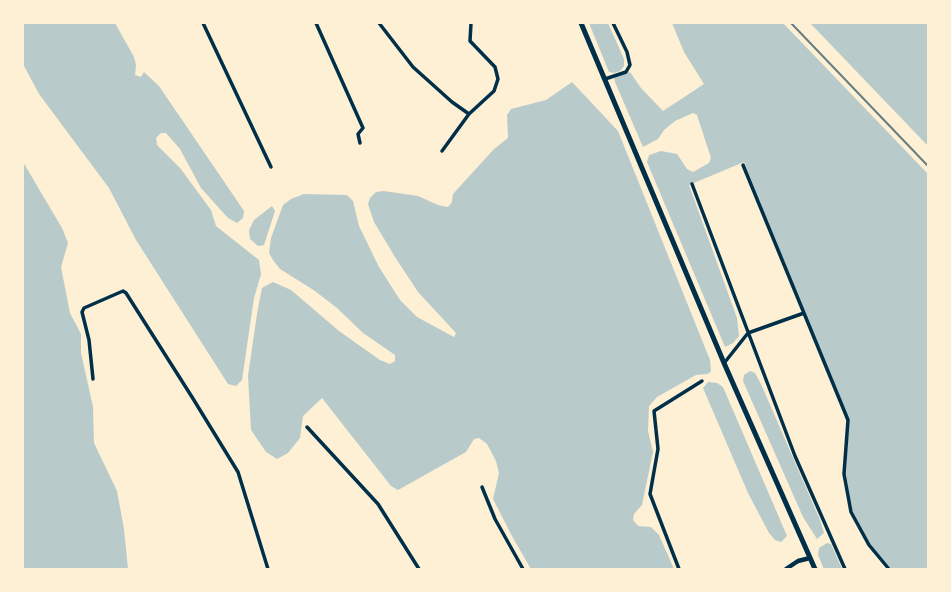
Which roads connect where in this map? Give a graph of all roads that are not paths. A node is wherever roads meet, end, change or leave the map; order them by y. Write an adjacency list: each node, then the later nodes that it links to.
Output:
1 (203, 23): 12 (street)
2 (316, 23): 9 (street)
3 (379, 23): 8 (street)
4 (471, 23): 8 (street)
5 (582, 23): 7 (main road)
6 (613, 23): 7 (street)
7 (605, 79): 16 (main road)
8 (469, 114): 10 (street)
9 (360, 143)
10 (442, 151)
11 (743, 164): 14 (street)
12 (271, 167)
13 (692, 184): 15 (street)
14 (804, 313): 15 (street); 29 (street)
15 (748, 333): 16 (street); 28 (street)
16 (724, 363): 21 (main road)
17 (93, 379): 22 (street)
18 (702, 381): 25 (street)
19 (307, 427): 23 (street)
20 (482, 487): 24 (street)
21 (810, 558): 26 (main road); 27 (main road)
22 (268, 569)
23 (419, 569)
24 (523, 569)
25 (679, 569)
26 (786, 569)
27 (815, 569)
28 (845, 569)
29 (889, 569)

